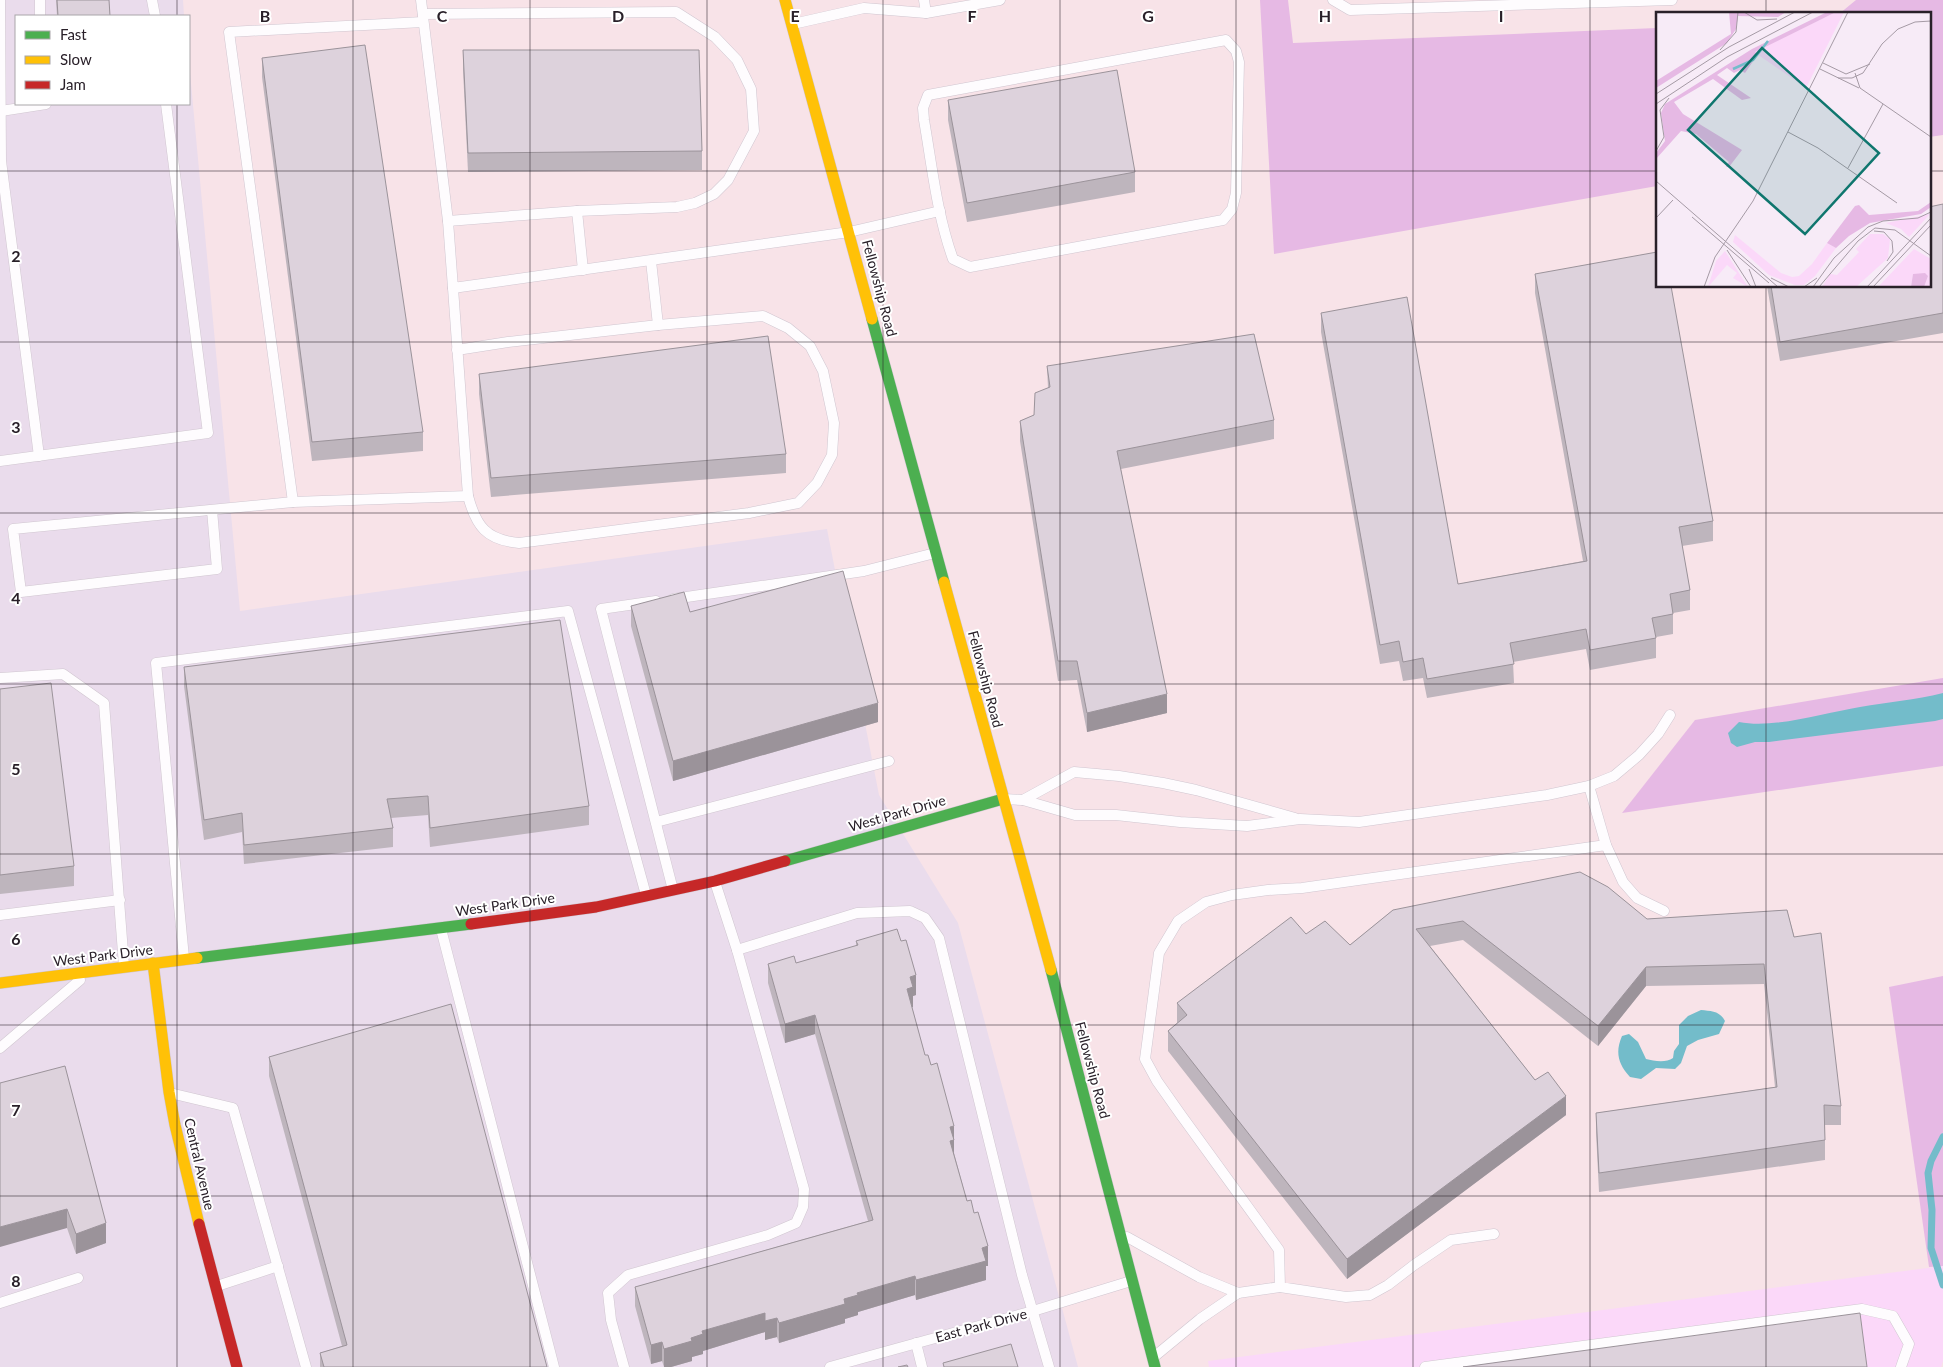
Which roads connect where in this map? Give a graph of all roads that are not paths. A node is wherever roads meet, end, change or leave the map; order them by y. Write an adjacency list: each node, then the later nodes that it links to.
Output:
1 (0, 0): 18 (lane)
2 (40, 0): 12 (lane)
3 (152, 0): 13 (lane)
4 (421, 0): 14 (lane)
5 (785, 0): 15 (street, Fellowship Road)
6 (924, 0): 11 (lane)
7 (1000, 0): 11 (lane)
8 (1333, 0): 9 (lane)
9 (1672, 0)
10 (863, 4): 11 (lane); 15 (lane)
11 (926, 13)
12 (40, 15)
13 (154, 15)
14 (423, 18): 19 (lane); 21 (lane); 31 (lane)
15 (792, 24): 22 (street, Fellowship Road)
16 (37, 105): 18 (lane)
17 (166, 105): 28 (lane)
18 (1, 111): 28 (lane)
19 (577, 211): 21 (lane); 24 (lane)
20 (940, 211): 20 (lane); 22 (lane)
21 (448, 221): 25 (lane)
22 (849, 232): 23 (lane); 33 (street, Fellowship Road)
23 (651, 261): 24 (lane); 26 (lane)
24 (584, 270): 25 (lane)
25 (453, 288): 27 (lane)
26 (658, 325): 27 (lane); 30 (lane)
27 (457, 350): 30 (lane)
28 (39, 456): 29 (lane)
29 (0, 461)
30 (468, 496): 31 (lane)
31 (293, 502): 32 (lane)
32 (212, 510): 32 (lane)
33 (936, 553): 38 (street, Fellowship Road); 41 (lane)
34 (0, 678): 46 (lane)
35 (1670, 715): 37 (lane)
36 (889, 761): 41 (lane)
37 (1589, 786): 40 (lane); 42 (lane)
38 (1003, 799): 39 (lane); 43 (street, West Park Drive); 58 (street, Fellowship Road)
39 (1023, 800): 40 (lane); 40 (lane)
40 (1300, 819)
41 (656, 822): 44 (lane)
42 (1606, 845): 47 (lane); 64 (lane)
43 (715, 881): 44 (street, West Park Drive); 50 (lane)
44 (673, 890): 45 (street, West Park Drive)
45 (646, 896): 49 (street, West Park Drive); 51 (lane)
46 (120, 900): 48 (lane); 53 (lane)
47 (1664, 911)
48 (0, 915)
49 (440, 928): 51 (street, West Park Drive); 72 (lane)
50 (737, 950): 67 (lane); 73 (lane)
51 (184, 960): 52 (street, West Park Drive)
52 (153, 963): 53 (street, West Park Drive); 57 (street, Central Avenue)
53 (124, 967): 54 (street, West Park Drive)
54 (90, 972): 55 (street, West Park Drive); 56 (lane)
55 (0, 983)
56 (0, 1048)
57 (169, 1092): 60 (lane); 63 (street, Central Avenue)
58 (1120, 1234): 62 (street, Fellowship Road); 65 (lane)
59 (1494, 1234): 64 (lane)
60 (278, 1266): 63 (lane); 71 (lane)
61 (78, 1278): 66 (lane)
62 (1132, 1281): 67 (lane, East Park Drive); 69 (street, Fellowship Road)
63 (215, 1286): 70 (street, Central Avenue)
64 (1280, 1287): 65 (lane)
65 (1238, 1293): 69 (lane)
66 (0, 1303)
67 (1033, 1311): 68 (lane, East Park Drive); 76 (lane)
68 (916, 1343): 74 (lane, East Park Drive); 75 (lane)
69 (1154, 1362)
70 (237, 1367)
71 (306, 1367)
72 (554, 1367)
73 (624, 1367)
74 (830, 1367)
75 (922, 1367)
76 (1049, 1367)
77 (1425, 1367): 78 (lane)
78 (1901, 1367)

